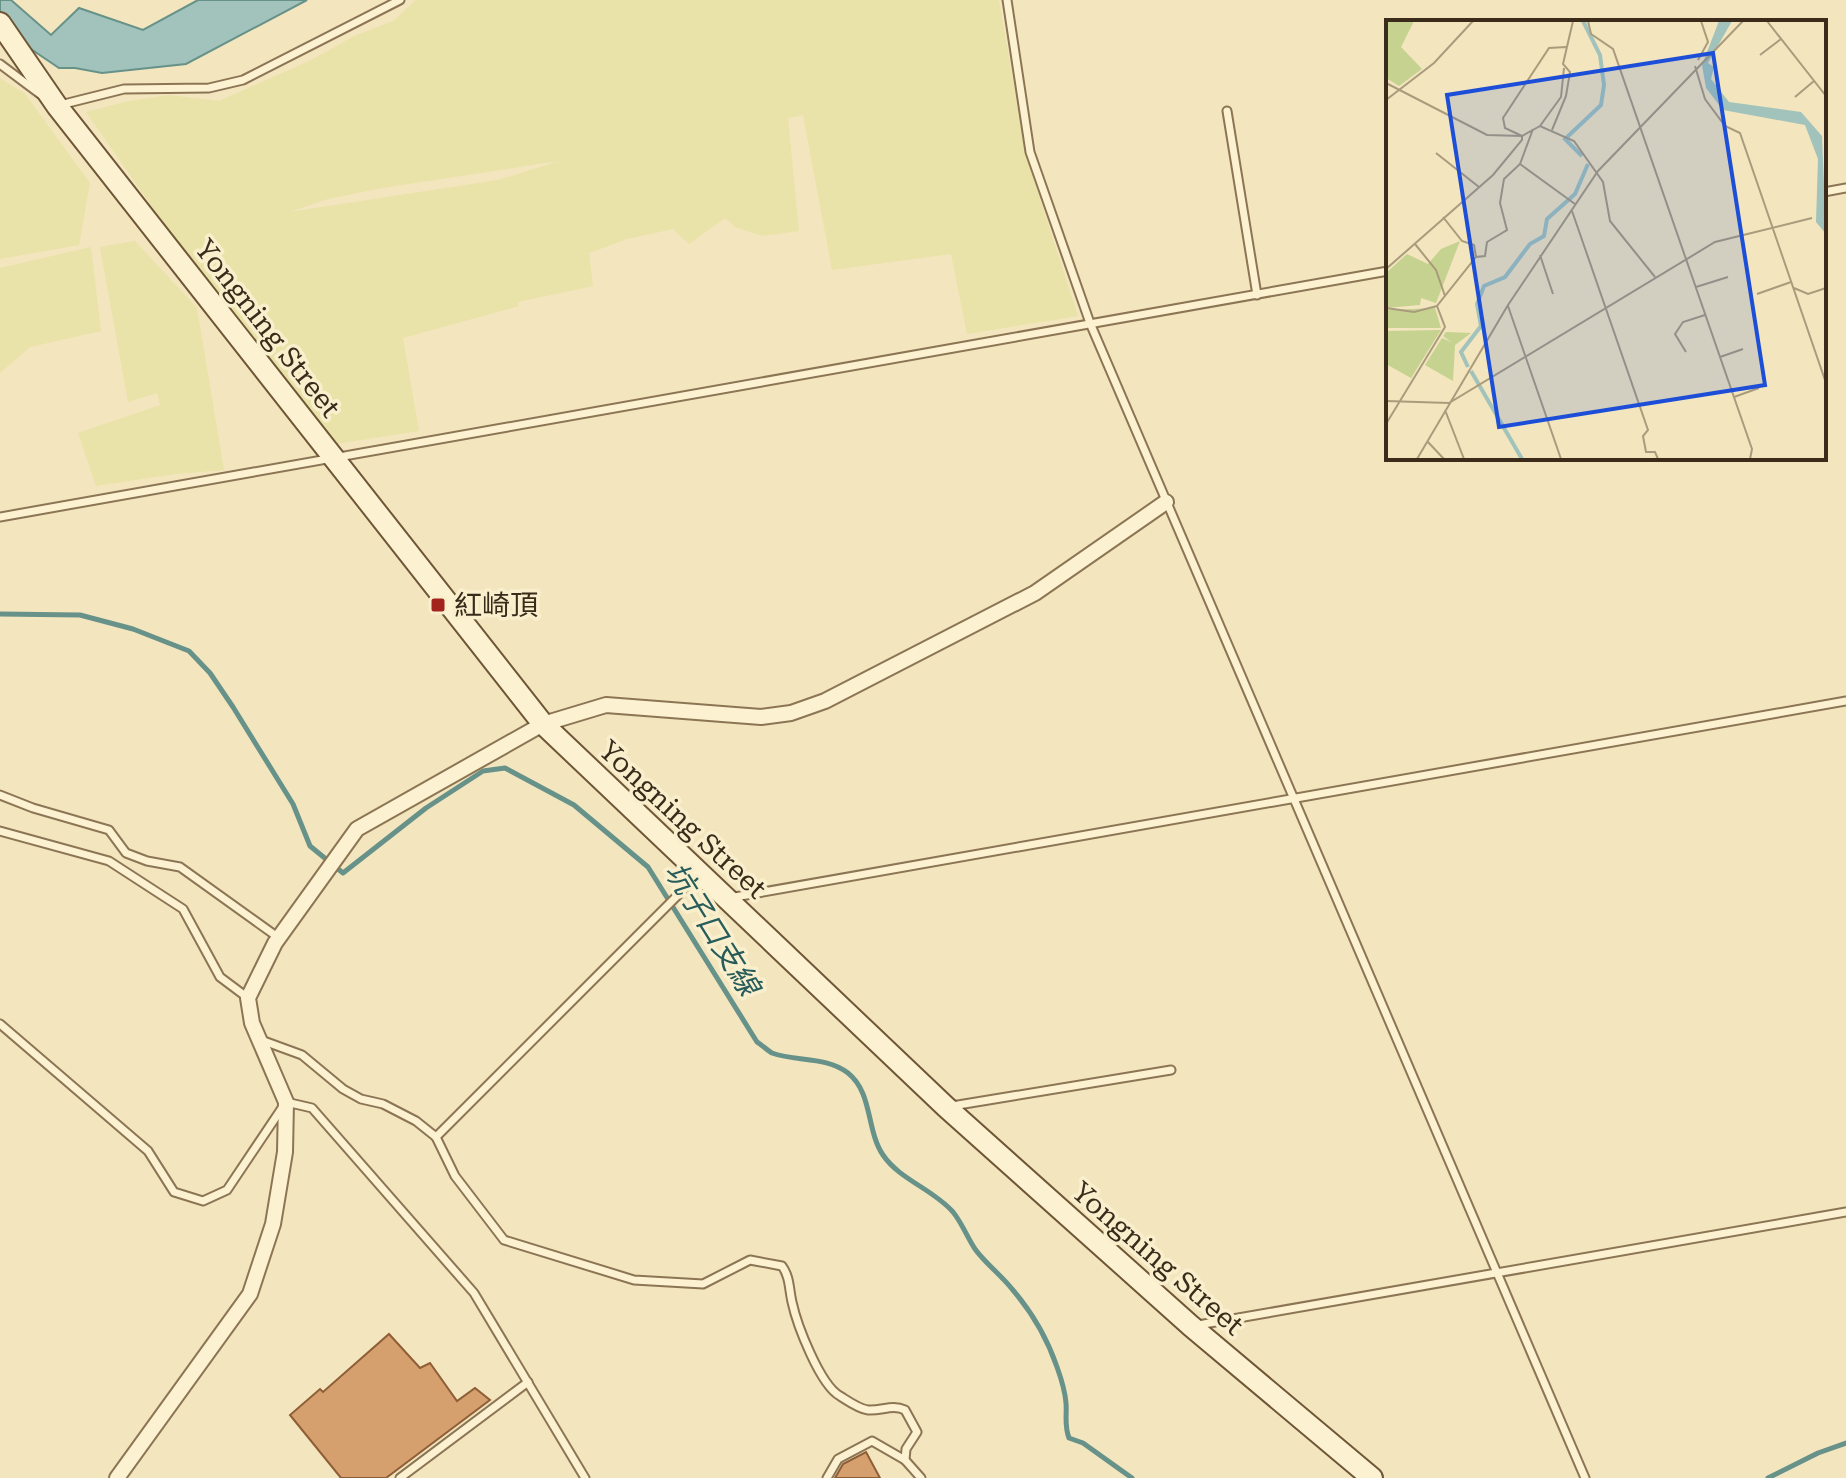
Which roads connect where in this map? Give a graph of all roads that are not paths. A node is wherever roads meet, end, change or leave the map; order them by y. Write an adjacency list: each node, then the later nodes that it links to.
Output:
1 (400, 0): 5 (lane)
2 (1007, 0): 11 (lane)
3 (0, 23): 5 (street, Yongning Street)
4 (0, 64): 5 (lane)
5 (57, 106): 12 (street, Yongning Street)
6 (1227, 111): 10 (lane)
7 (1846, 188): 8 (lane)
8 (1826, 192)
9 (1386, 271): 10 (lane)
10 (1257, 295): 11 (lane)
11 (1090, 323): 12 (lane); 13 (lane)
12 (333, 456): 14 (lane); 16 (street, Yongning Street)
13 (1166, 502): 16 (street); 18 (lane)
14 (0, 517)
15 (1846, 701): 18 (lane)
16 (543, 724): 20 (street, Yongning Street); 22 (street)
17 (0, 795): 22 (lane)
18 (1295, 798): 21 (lane); 31 (lane)
19 (0, 831): 23 (lane)
20 (700, 873): 21 (street, Yongning Street); 29 (lane)
21 (727, 898): 28 (street, Yongning Street)
22 (279, 938): 23 (street)
23 (248, 998): 25 (street)
24 (0, 1024): 27 (lane)
25 (259, 1039): 27 (street); 29 (lane)
26 (1171, 1070): 28 (lane)
27 (286, 1102): 33 (lane); 35 (street)
28 (946, 1107): 32 (street, Yongning Street)
29 (436, 1137): 34 (lane)
30 (1846, 1212): 31 (lane)
31 (1499, 1273): 32 (lane); 41 (lane)
32 (1191, 1326): 40 (street, Yongning Street)
33 (528, 1382): 36 (lane); 37 (lane)
34 (905, 1460): 38 (lane); 39 (lane)
35 (117, 1478)
36 (400, 1478)
37 (585, 1478)
38 (827, 1478)
39 (921, 1478)
40 (1372, 1478)
41 (1585, 1478)

